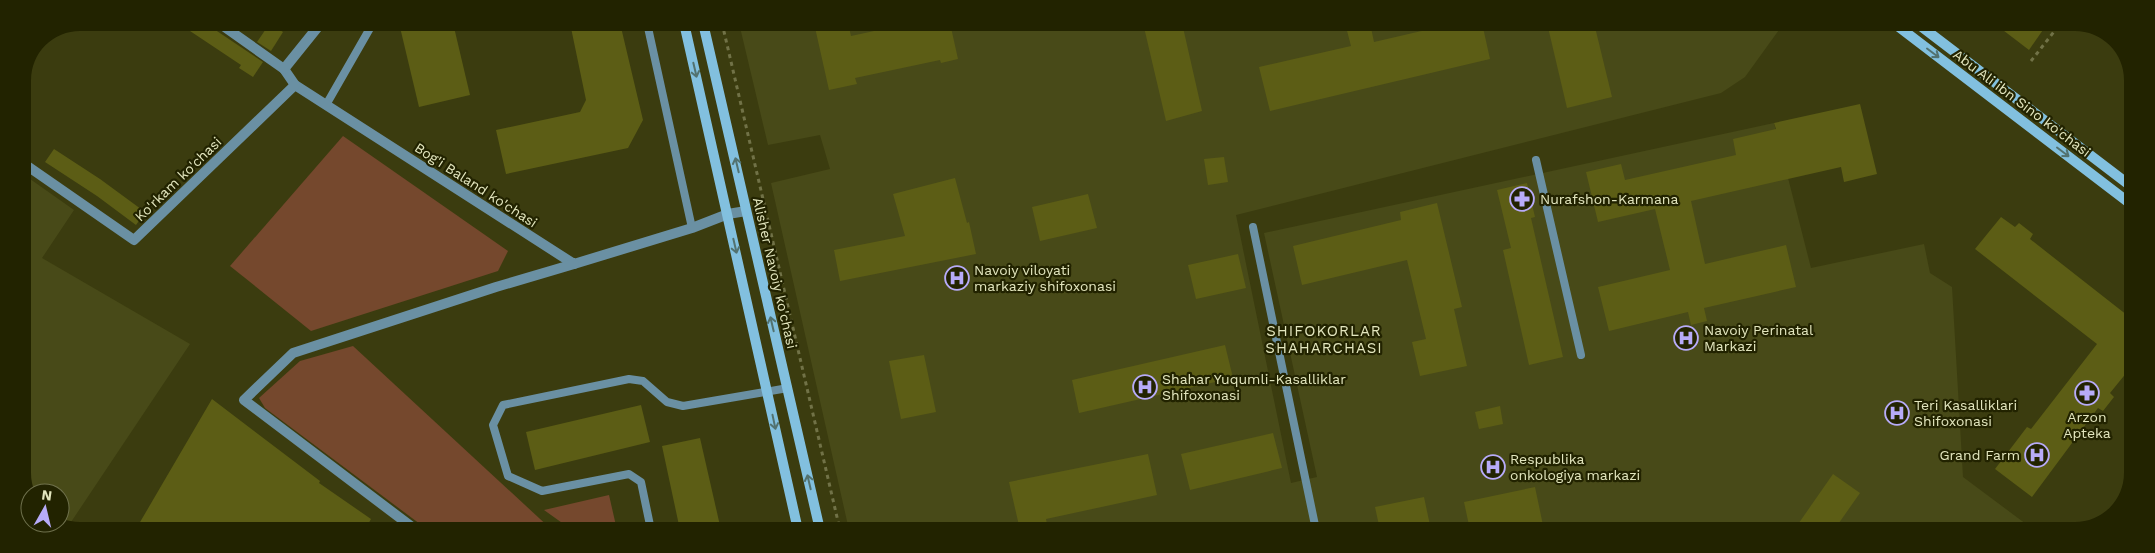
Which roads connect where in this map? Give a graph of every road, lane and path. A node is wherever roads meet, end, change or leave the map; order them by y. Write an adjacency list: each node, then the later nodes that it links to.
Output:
1 (230, 31): 12 (street, Bog'i Baland ko'chasi)
2 (315, 31): 12 (street)
3 (368, 31): 14 (lane)
4 (649, 31): 22 (lane)
5 (686, 31): 20 (main road, one-way to 20)
6 (705, 31): 19 (main road, Alisher Navoiy ko'chasi, one-way to 6)
7 (724, 31): 31 (path)
8 (1903, 31): 18 (main road, Abu Ali ibn Sino ko'chasi, one-way to 18)
9 (1927, 31): 17 (main road, Abu Ali ibn Sino ko'chasi)
10 (2055, 31): 11 (path)
11 (2031, 61)
12 (284, 69): 13 (street, Bog'i Baland ko'chasi)
13 (295, 86): 14 (street, Bog'i Baland ko'chasi); 16 (street, Ko'rkam ko'chasi)
14 (326, 105): 23 (street, Bog'i Baland ko'chasi)
15 (1536, 160): 24 (lane)
16 (31, 169)
17 (2124, 181)
18 (2124, 199)
19 (746, 211): 20 (street); 25 (main road, Alisher Navoiy ko'chasi, one-way to 19)
20 (728, 214): 22 (street); 26 (main road, one-way to 26)
21 (1253, 227): 32 (lane)
22 (692, 228): 23 (street)
23 (574, 264): 27 (street)
24 (1581, 356)
25 (788, 388): 26 (lane); 30 (main road, Alisher Navoiy ko'chasi, one-way to 25)
26 (767, 391): 28 (lane); 29 (main road, one-way to 29)
27 (405, 522)
28 (649, 522)
29 (796, 522)
30 (818, 522)
31 (838, 522)
32 (1314, 522)

